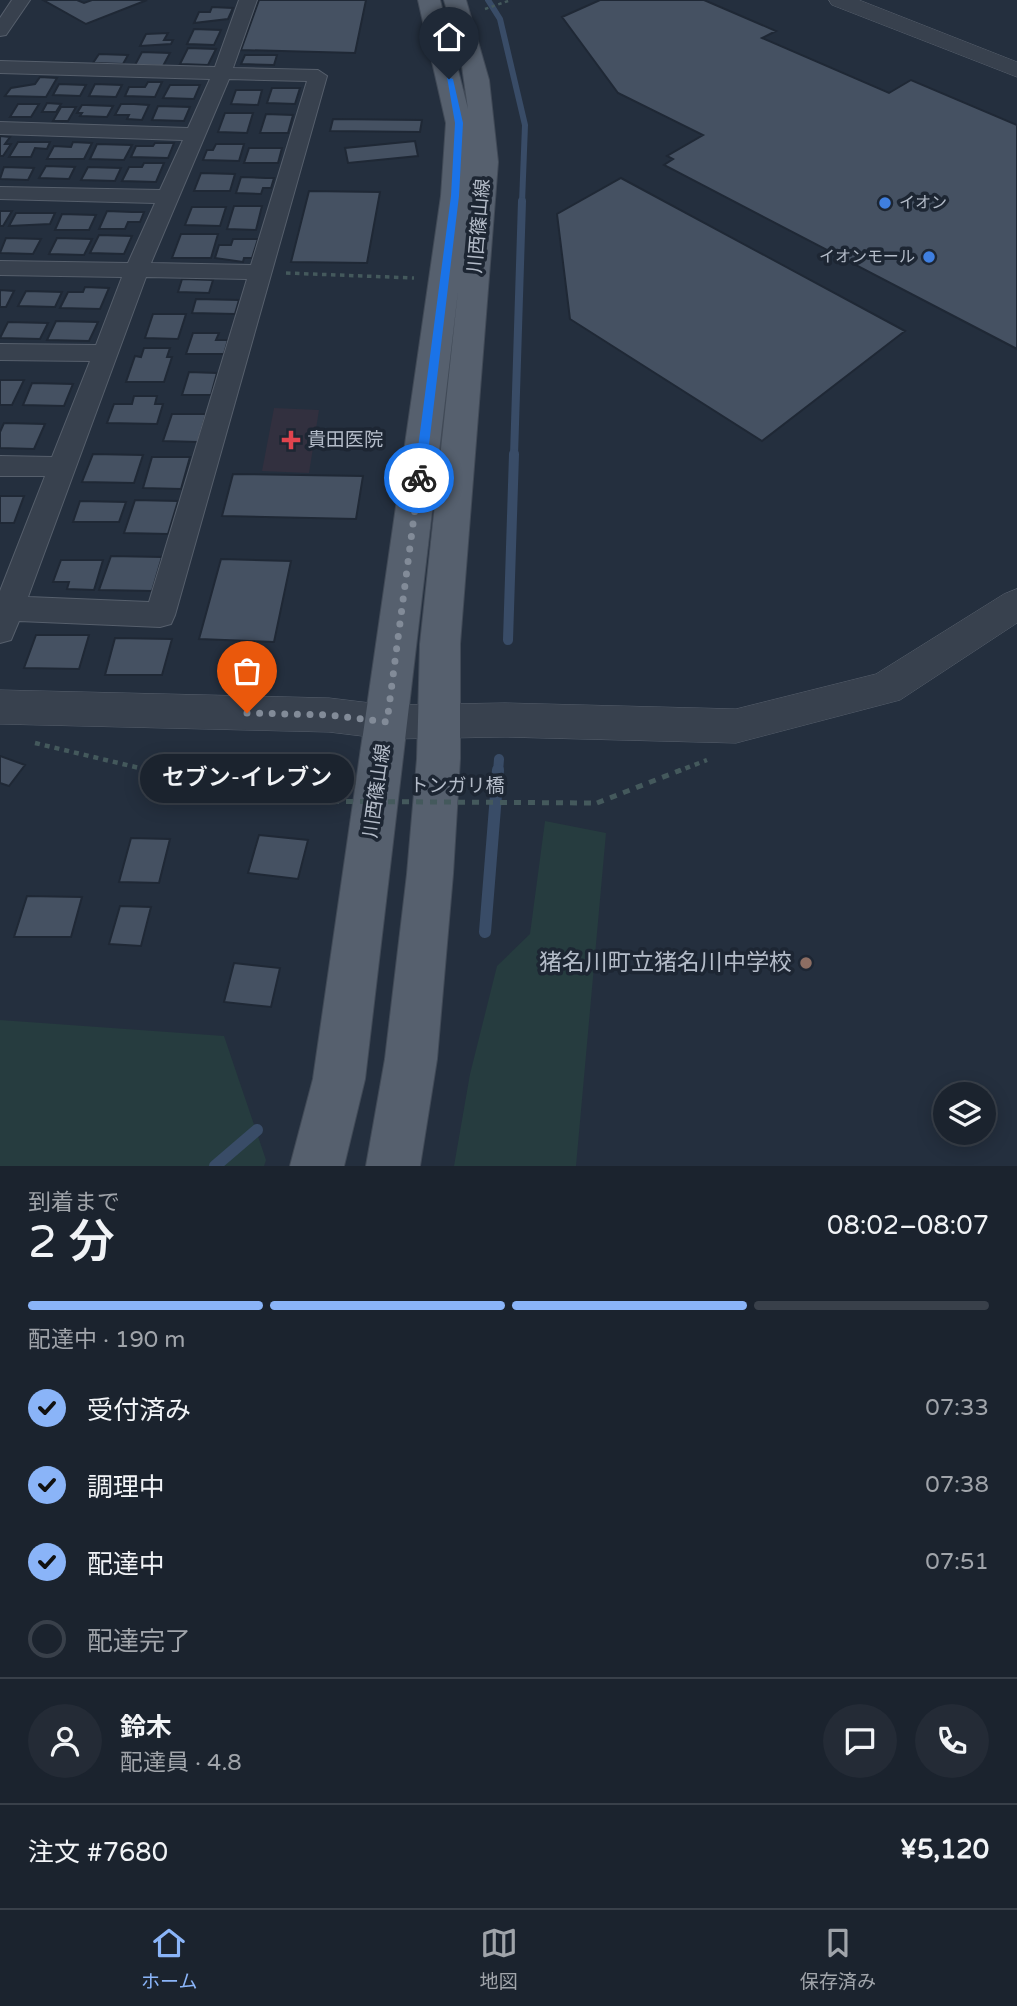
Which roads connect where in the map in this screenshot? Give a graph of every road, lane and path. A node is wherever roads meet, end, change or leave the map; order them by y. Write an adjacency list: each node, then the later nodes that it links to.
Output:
1 (21, 0): 7 (street)
2 (248, 0): 10 (street)
3 (429, 0): 18 (main road, 川西篠山線)
4 (840, 0): 9 (street)
5 (509, 1): 6 (path)
6 (470, 4): 26 (main road, 川西篠山線)
7 (0, 31)
8 (0, 67): 10 (street)
9 (1017, 70)
10 (222, 73): 12 (street); 17 (street)
11 (0, 128): 12 (street)
12 (195, 134): 14 (street)
13 (0, 193): 14 (street)
14 (170, 197): 16 (street)
15 (0, 268): 16 (street)
16 (137, 269): 17 (street); 20 (street)
17 (261, 272): 18 (path); 24 (street)
18 (444, 279): 27 (main road, 川西篠山線)
19 (0, 352): 20 (street)
20 (106, 353): 22 (street)
21 (0, 466): 22 (street)
22 (61, 467): 24 (street)
23 (1017, 604): 26 (street)
24 (3, 616)
25 (0, 708): 27 (street)
26 (442, 720): 27 (street); 31 (main road, 川西篠山線)
27 (387, 722): 30 (main road, 川西篠山線)
28 (26, 741): 29 (path, トンガリ橋, bridge)
29 (597, 803)
30 (317, 1166)
31 (393, 1166)

